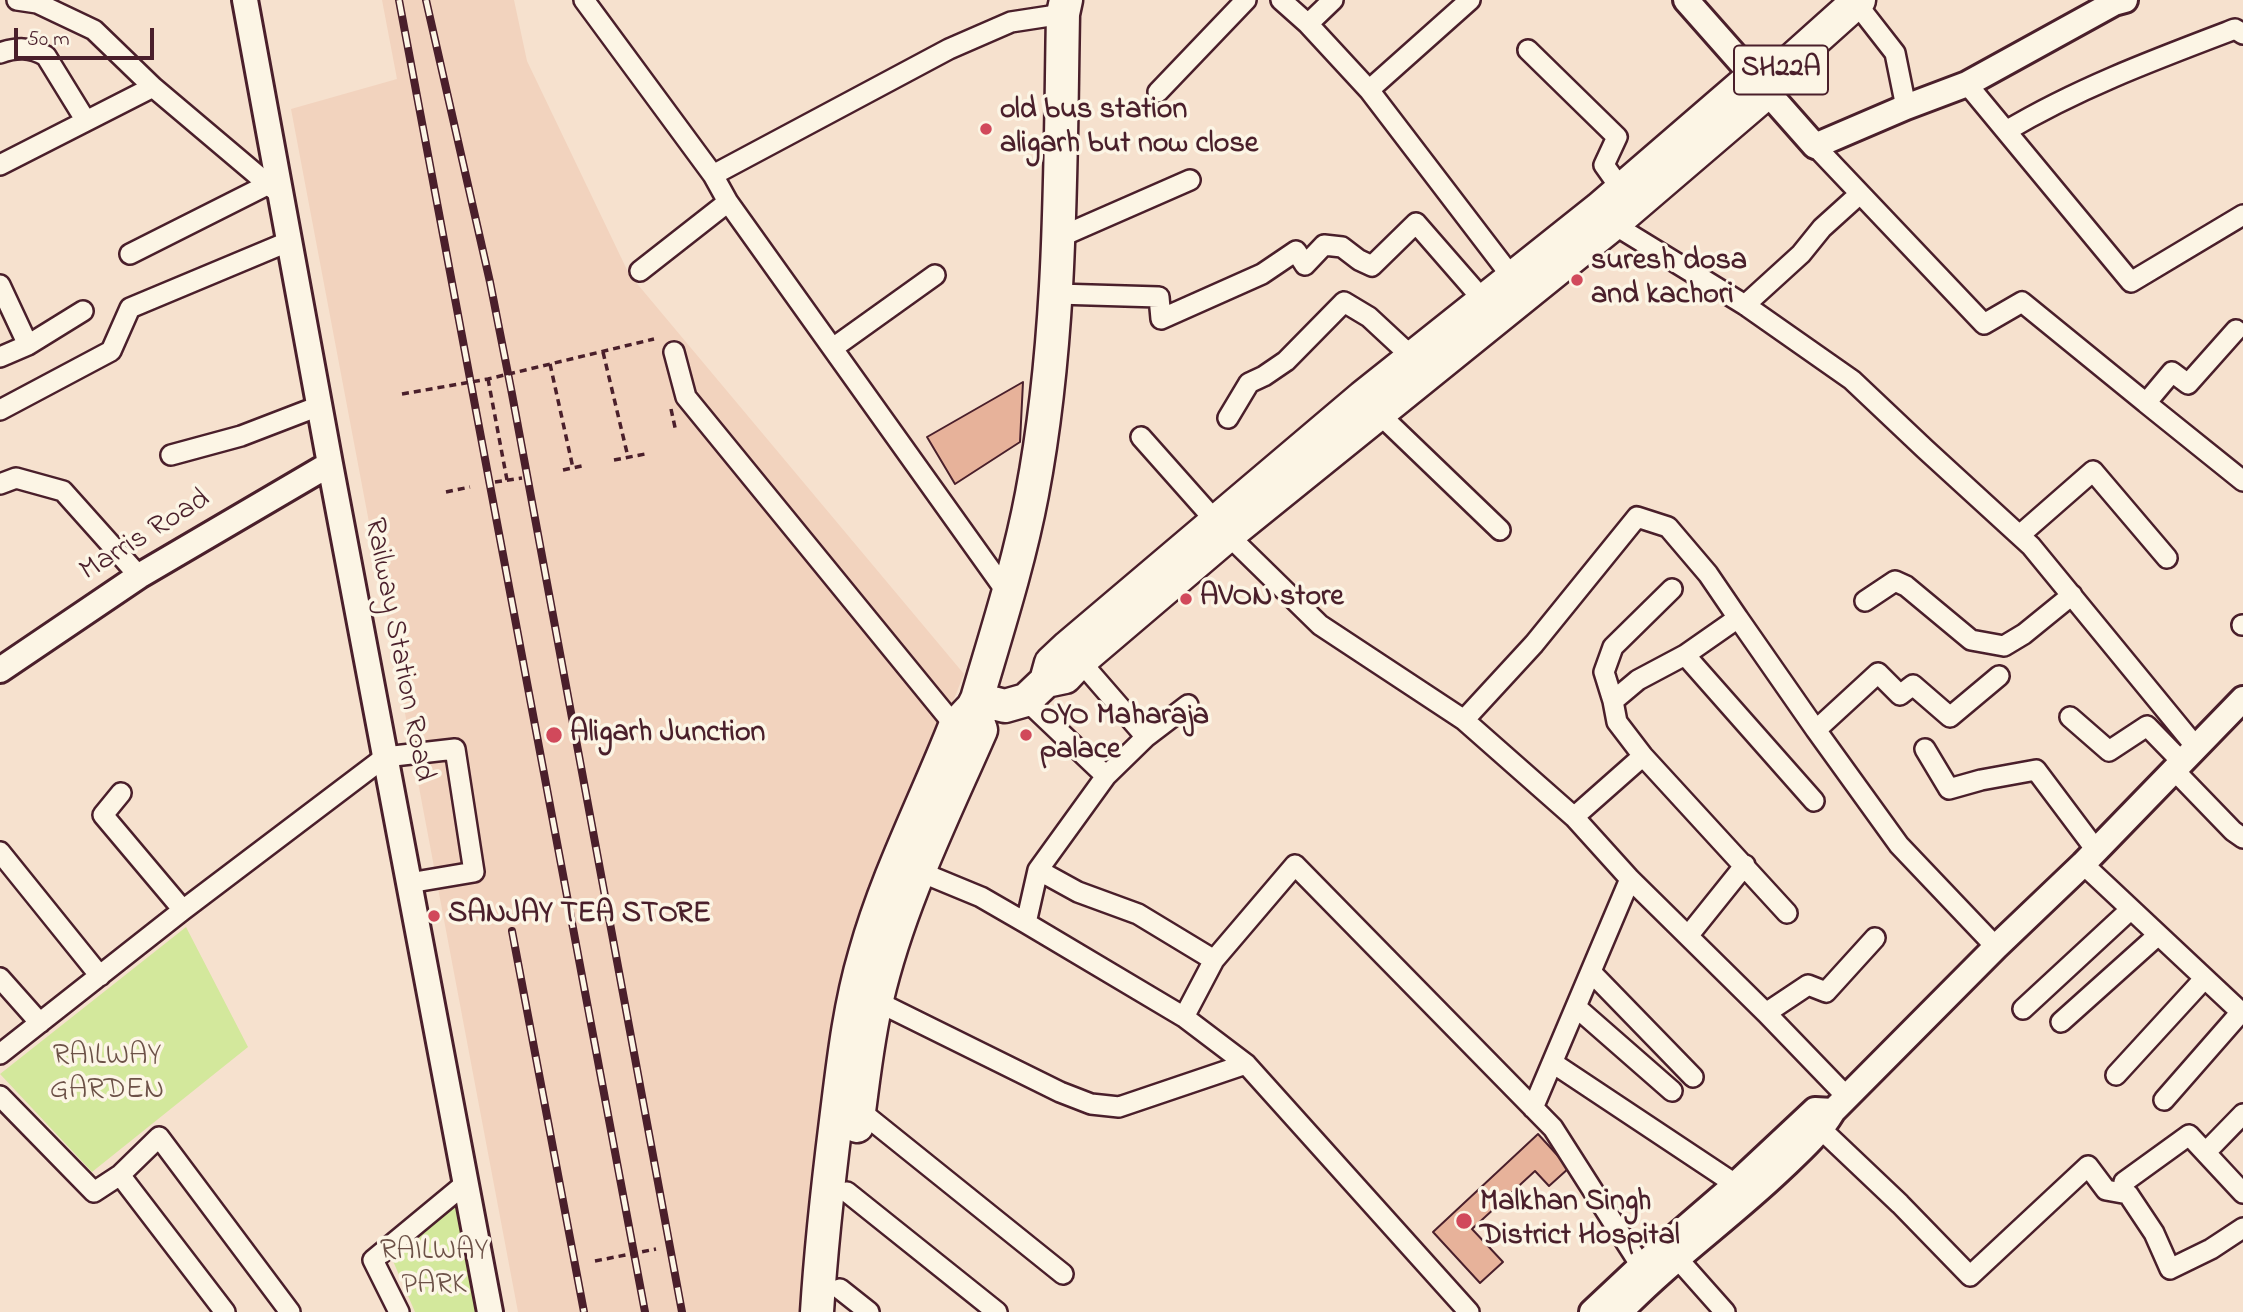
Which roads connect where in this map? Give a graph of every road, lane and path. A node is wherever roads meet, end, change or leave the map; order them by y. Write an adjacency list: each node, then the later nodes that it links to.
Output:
1 (18, 0): 18 (street)
2 (245, 0): 28 (street, Railway Station Road)
3 (584, 0): 26 (street)
4 (1246, 0): 20 (street)
5 (1281, 0): 12 (street)
6 (1334, 0): 12 (street)
7 (1470, 0): 19 (street)
8 (1686, 0): 16 (street)
9 (1858, 1): 16 (main road, SH22A); 21 (street)
10 (2117, 1): 17 (street)
11 (1065, 7): 26 (street); 33 (main road)
12 (1308, 24): 19 (street)
13 (2243, 34): 23 (street)
14 (1528, 50): 31 (street)
15 (0, 53): 22 (street)
16 (1767, 79): 24 (street); 31 (main road, SH22A)
17 (1967, 84): 21 (street); 23 (street)
18 (153, 88): 22 (street); 28 (street)
19 (1369, 90): 39 (street)
20 (1158, 92)
21 (1906, 107): 24 (street)
22 (86, 121): 25 (street)
23 (2006, 131): 32 (street)
24 (1815, 146): 56 (street)
25 (0, 165)
26 (713, 175): 30 (street)
27 (1190, 180): 33 (street)
28 (275, 191): 34 (street, Railway Station Road); 35 (street)
29 (1853, 200): 42 (street)
30 (728, 202): 36 (street); 47 (street)
31 (1611, 207): 39 (main road, SH22A); 42 (street)
32 (2243, 215)
33 (1060, 237): 40 (main road)
34 (290, 241): 58 (street, Railway Station Road); 59 (street)
35 (130, 254)
36 (640, 271)
37 (935, 275): 47 (street)
38 (0, 285): 46 (street)
39 (1519, 286): 41 (main road, SH22A); 57 (main road, SH22A)
40 (1057, 294): 41 (street); 84 (main road)
41 (1484, 301): 50 (main road, SH22A)
42 (1745, 305): 80 (street)
43 (83, 311): 46 (street)
44 (2236, 330): 56 (street)
45 (654, 339): 48 (path, bridge)
46 (27, 345): 51 (street)
47 (833, 348): 84 (street)
48 (603, 352): 52 (path, bridge); 65 (path)
49 (674, 352): 97 (street)
50 (1412, 356): 57 (main road, SH22A); 60 (street)
51 (0, 357)
52 (550, 364): 53 (path, bridge); 69 (path)
53 (488, 379): 54 (path, bridge); 72 (path)
54 (402, 394)
55 (669, 401): 61 (path)
56 (2146, 403): 73 (street)
57 (1370, 405): 78 (main road, SH22A); 79 (street)
58 (319, 406): 64 (street); 67 (street, Railway Station Road)
59 (0, 410)
60 (1228, 418)
61 (676, 432)
62 (1141, 437): 78 (street)
63 (645, 454): 65 (path)
64 (171, 455)
65 (628, 457): 66 (path)
66 (614, 460)
67 (330, 464): 82 (street, Marris Road); 104 (street, Railway Station Road)
68 (586, 465): 69 (path)
69 (573, 468): 70 (path)
70 (563, 470)
71 (522, 478): 72 (path)
72 (507, 480): 74 (path)
73 (2243, 481)
74 (495, 482)
75 (0, 484): 82 (street)
76 (470, 487): 77 (path)
77 (446, 492)
78 (1222, 529): 87 (main road, SH22A); 99 (street)
79 (1500, 530)
80 (2021, 534): 81 (street); 85 (street)
81 (2167, 558)
82 (139, 576): 91 (street, Marris Road)
83 (1672, 589): 95 (street)
84 (1007, 594): 97 (main road)
85 (2072, 595): 86 (street); 105 (street)
86 (1865, 601)
87 (1121, 615): 90 (main road, SH22A); 93 (main road, SH22A)
88 (1738, 618): 89 (street); 99 (street); 100 (street)
89 (1685, 655): 95 (street); 108 (street)
90 (1080, 661): 93 (main road, SH22A); 101 (street)
91 (0, 670)
92 (1999, 676): 100 (street)
93 (1036, 691): 97 (main road, SH22A); 106 (street)
94 (2243, 699): 105 (street)
95 (1613, 701): 103 (street)
96 (1188, 705): 101 (street)
97 (969, 711): 115 (main road); 169 (main road)
98 (2070, 717): 105 (street)
99 (1464, 720): 109 (street)
100 (1816, 730): 125 (street)
101 (1146, 737): 106 (street)
102 (1925, 750): 112 (street)
103 (1643, 755): 109 (street); 113 (street)
104 (385, 757): 117 (street, Railway Station Road); 117 (street); 118 (street)
105 (2184, 760): 110 (street); 112 (street)
106 (1106, 776): 114 (street)
107 (121, 793): 118 (street)
108 (1814, 801)
109 (1574, 817): 116 (street)
110 (2243, 838)
111 (0, 852): 128 (street)
112 (2089, 857): 119 (street); 125 (street)
113 (1745, 865): 120 (street); 122 (street)
114 (1038, 870): 121 (street); 126 (street)
115 (918, 871): 121 (street); 131 (main road)
116 (1630, 879): 122 (street); 127 (street)
117 (409, 883): 155 (street, Railway Station Road)
118 (183, 910): 128 (street)
119 (2130, 910): 123 (street); 133 (street)
120 (1787, 913)
121 (1026, 923): 136 (street)
122 (1688, 936): 134 (street)
123 (2157, 936): 130 (street); 137 (street)
124 (1875, 938): 134 (street)
125 (1996, 947): 149 (street)
126 (1214, 960): 136 (street); 147 (street)
127 (1591, 972): 132 (street); 143 (street)
128 (100, 976): 138 (street)
129 (0, 978): 138 (street)
130 (2204, 978): 135 (street); 142 (street)
131 (876, 1001): 141 (street); 148 (main road)
132 (1576, 1007): 140 (street); 144 (street)
133 (2022, 1009)
134 (1766, 1013): 149 (street)
135 (2242, 1013): 146 (street)
136 (1184, 1017): 141 (street)
137 (2061, 1022)
138 (40, 1023): 139 (street)
139 (0, 1054)
140 (1553, 1063): 147 (street); 156 (street)
141 (1246, 1064): 172 (street)
142 (2116, 1075)
143 (1693, 1077)
144 (1672, 1091)
145 (0, 1096): 152 (street)
146 (2164, 1100)
147 (1534, 1108): 162 (street)
148 (859, 1111): 157 (main road); 163 (street)
149 (1834, 1113): 156 (street); 158 (street)
150 (2243, 1114): 151 (street)
151 (2206, 1152): 153 (street); 154 (street)
152 (120, 1175): 165 (street); 166 (street)
153 (2239, 1181)
154 (2124, 1182)
155 (466, 1183): 167 (street); 168 (street, Railway Station Road)
156 (1745, 1190): 160 (street); 162 (street)
157 (847, 1192): 164 (main road); 171 (street)
158 (2243, 1228)
159 (656, 1249): 161 (path, bridge)
160 (1678, 1258): 162 (street); 175 (street)
161 (595, 1261)
162 (1646, 1273): 173 (street); 174 (street)
163 (1063, 1274)
164 (840, 1300): 170 (street)
165 (225, 1312)
166 (290, 1312)
167 (399, 1312)
168 (490, 1312)
169 (817, 1312)
170 (869, 1312)
171 (997, 1312)
172 (1469, 1312)
173 (1591, 1312)
174 (1620, 1312)
175 (1725, 1312)

